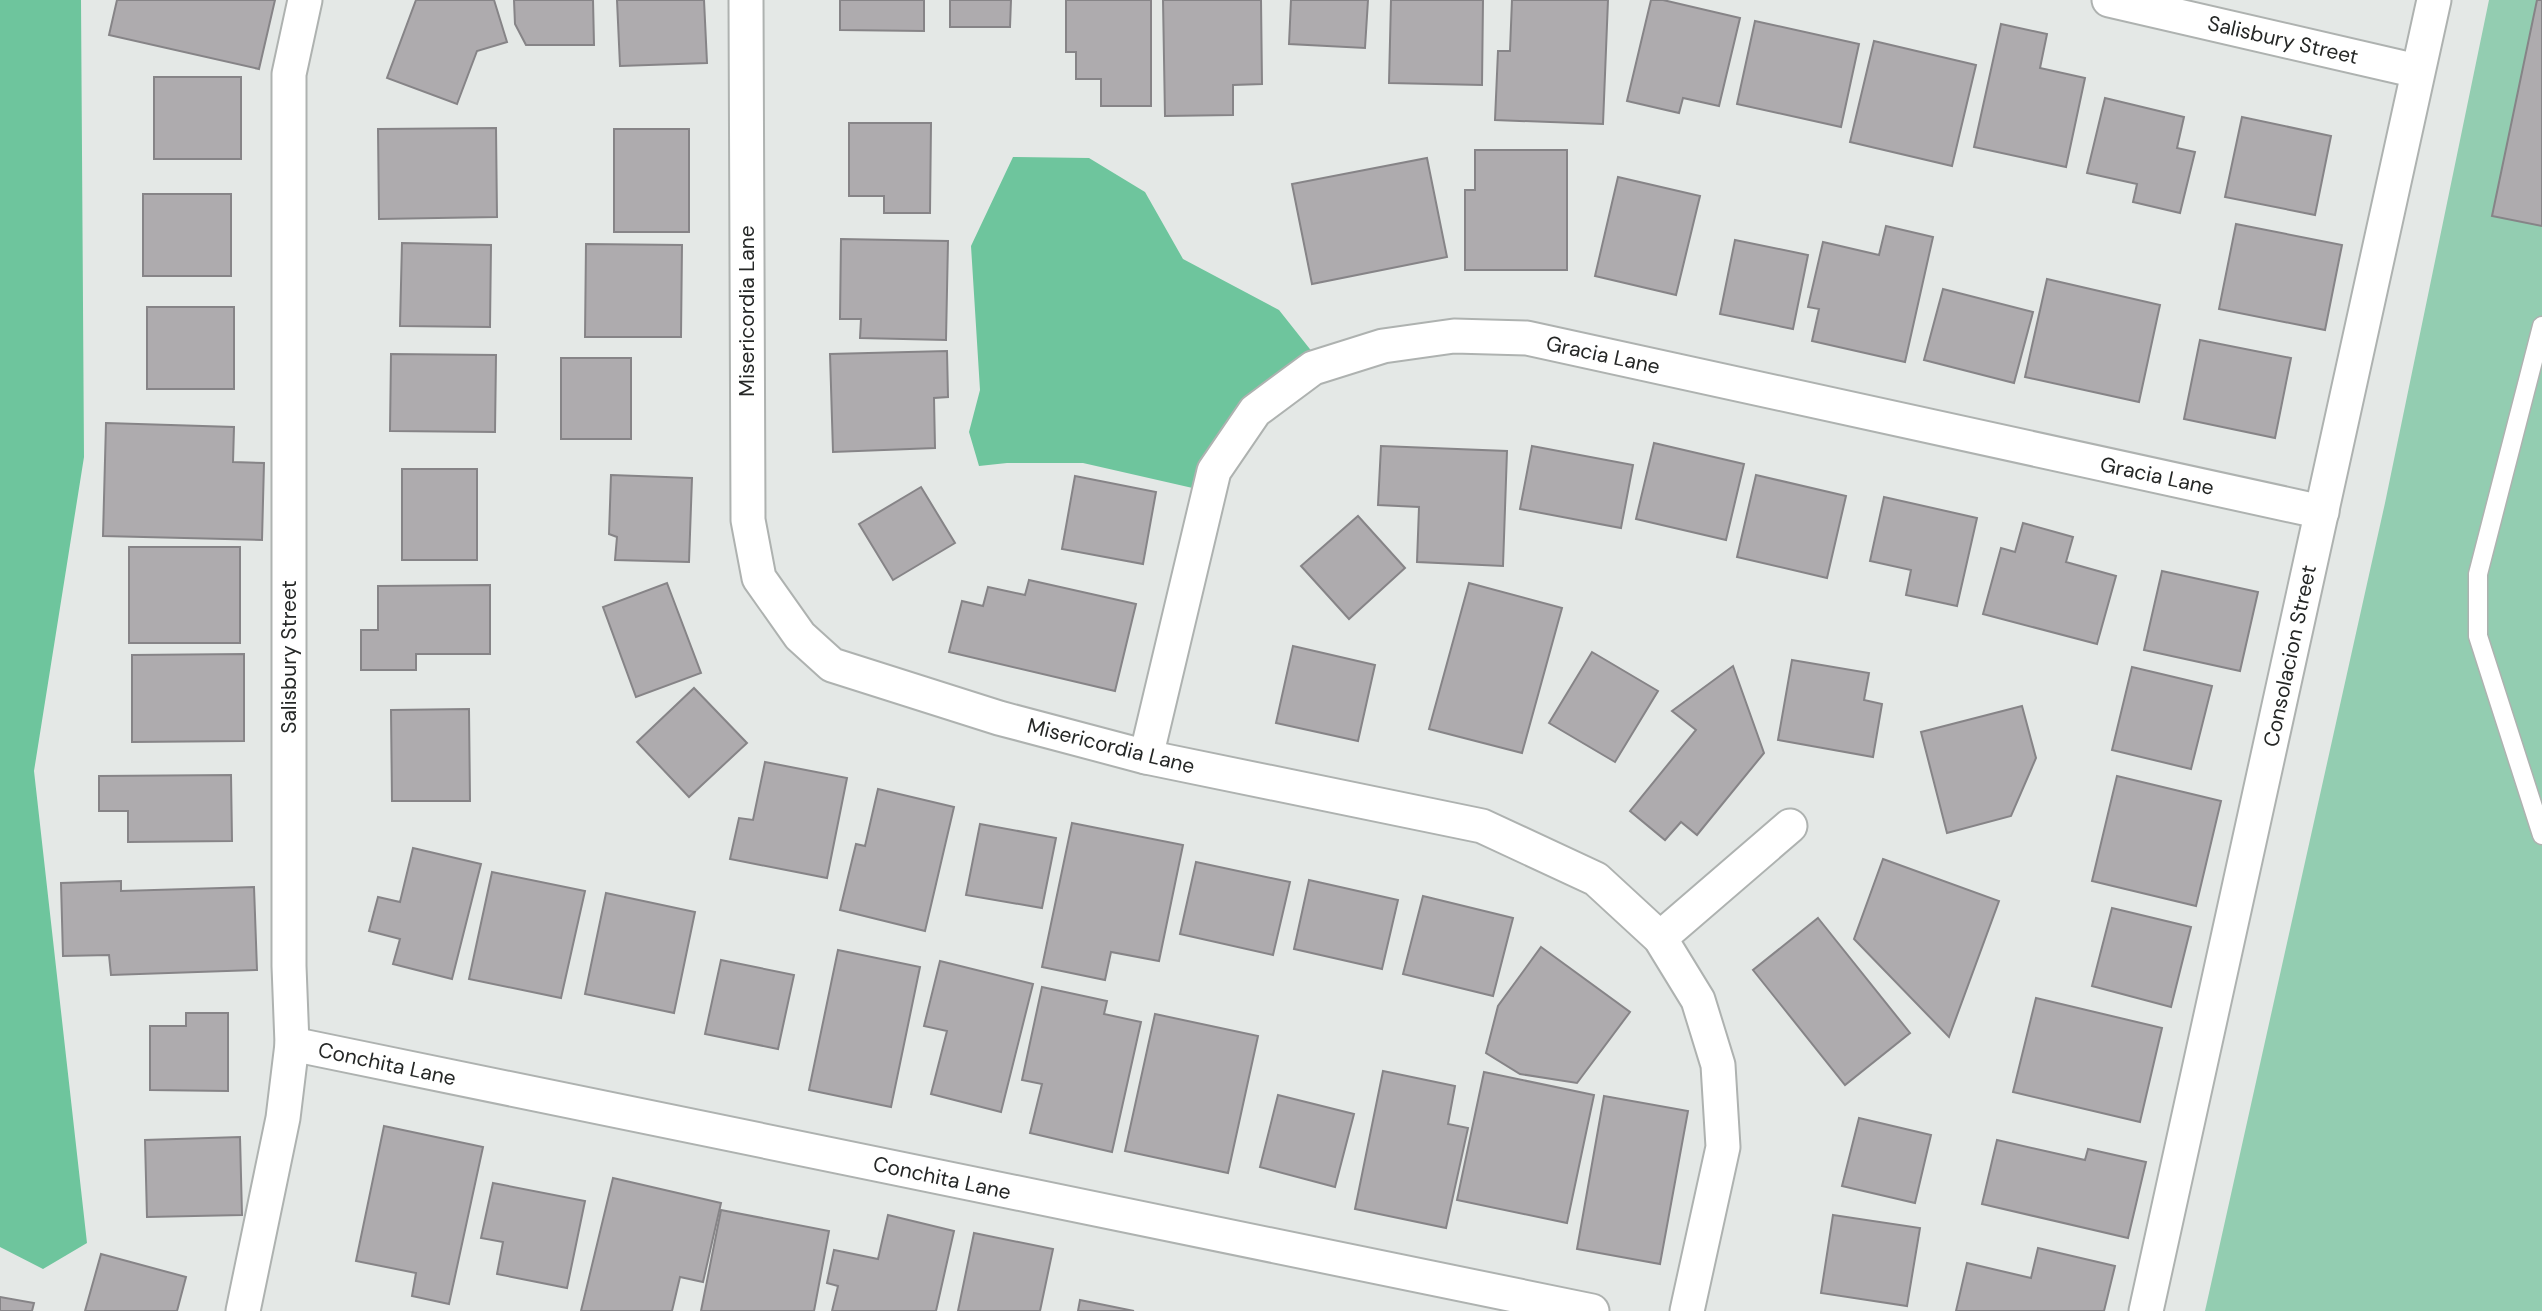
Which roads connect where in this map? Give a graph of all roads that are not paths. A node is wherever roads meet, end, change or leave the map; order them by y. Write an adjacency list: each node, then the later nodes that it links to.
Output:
1 (305, 0): 12 (street, Salisbury Street)
2 (746, 0): 8 (street, Misericordia Lane)
3 (2109, 0): 5 (street, Salisbury Street)
4 (2434, 0): 5 (street, Consolacion Street)
5 (2417, 71): 7 (street, Consolacion Street)
6 (2542, 326): 10 (lane)
7 (2322, 512): 8 (street, Gracia Lane); 16 (street, Consolacion Street)
8 (1146, 757): 11 (street, Misericordia Lane)
9 (1790, 826): 11 (street)
10 (2542, 835)
11 (1660, 938): 15 (street, Misericordia Lane)
12 (292, 1044): 13 (street, Salisbury Street); 14 (street, Conchita Lane)
13 (243, 1311)
14 (1592, 1311)
15 (1687, 1311)
16 (2146, 1311)

